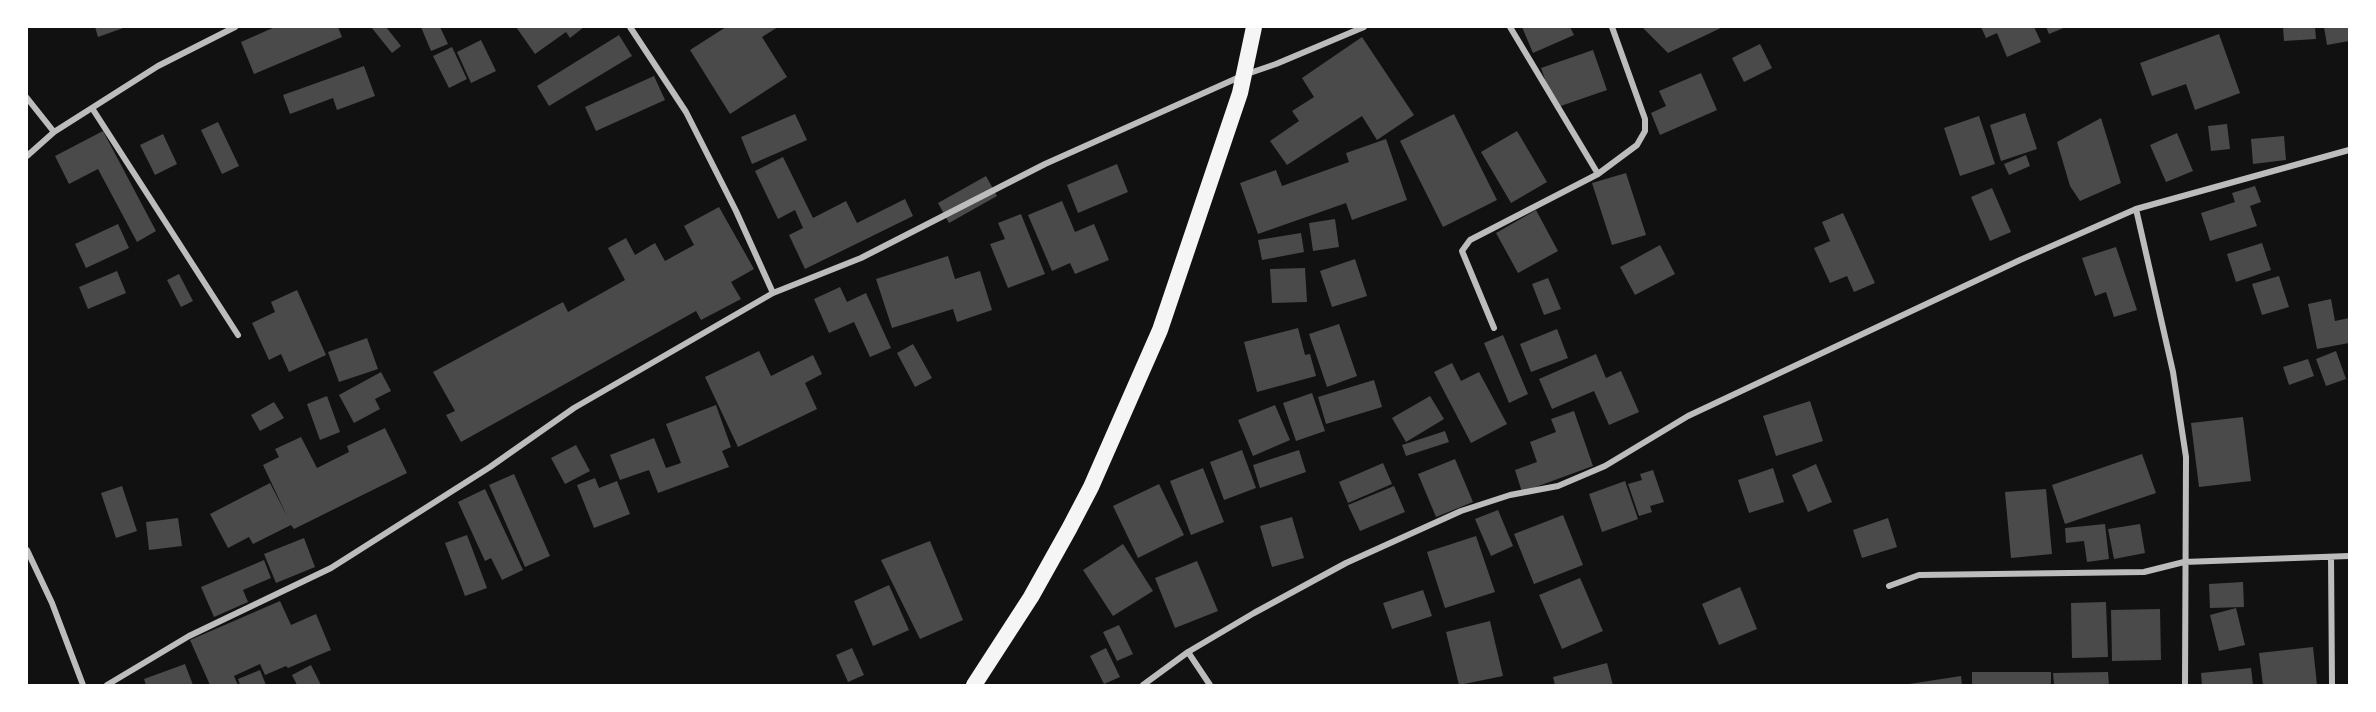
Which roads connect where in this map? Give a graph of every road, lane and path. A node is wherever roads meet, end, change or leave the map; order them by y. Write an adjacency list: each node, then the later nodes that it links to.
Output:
1 (235, 27): 9 (street)
2 (630, 27): 15 (street)
3 (1254, 27): 7 (highway)
4 (1364, 27): 7 (street)
5 (1510, 27): 13 (street)
6 (1612, 27): 13 (street)
7 (1244, 75): 15 (street); 26 (highway)
8 (27, 98): 10 (street)
9 (92, 108): 10 (street); 17 (street)
10 (54, 132): 12 (street)
11 (2349, 150): 14 (street)
12 (27, 156)
13 (1598, 174): 16 (street)
14 (2136, 209): 21 (street); 23 (street)
15 (773, 293): 25 (street)
16 (1494, 328)
17 (238, 335)
18 (27, 550): 24 (street)
19 (2349, 556): 20 (street)
20 (2331, 557): 21 (street); 30 (street)
21 (2184, 562): 22 (street); 29 (street)
22 (1889, 586)
23 (1188, 652): 27 (street); 28 (street)
24 (83, 685)
25 (107, 685)
26 (975, 685)
27 (1143, 685)
28 (1210, 685)
29 (2185, 685)
30 (2332, 685)

